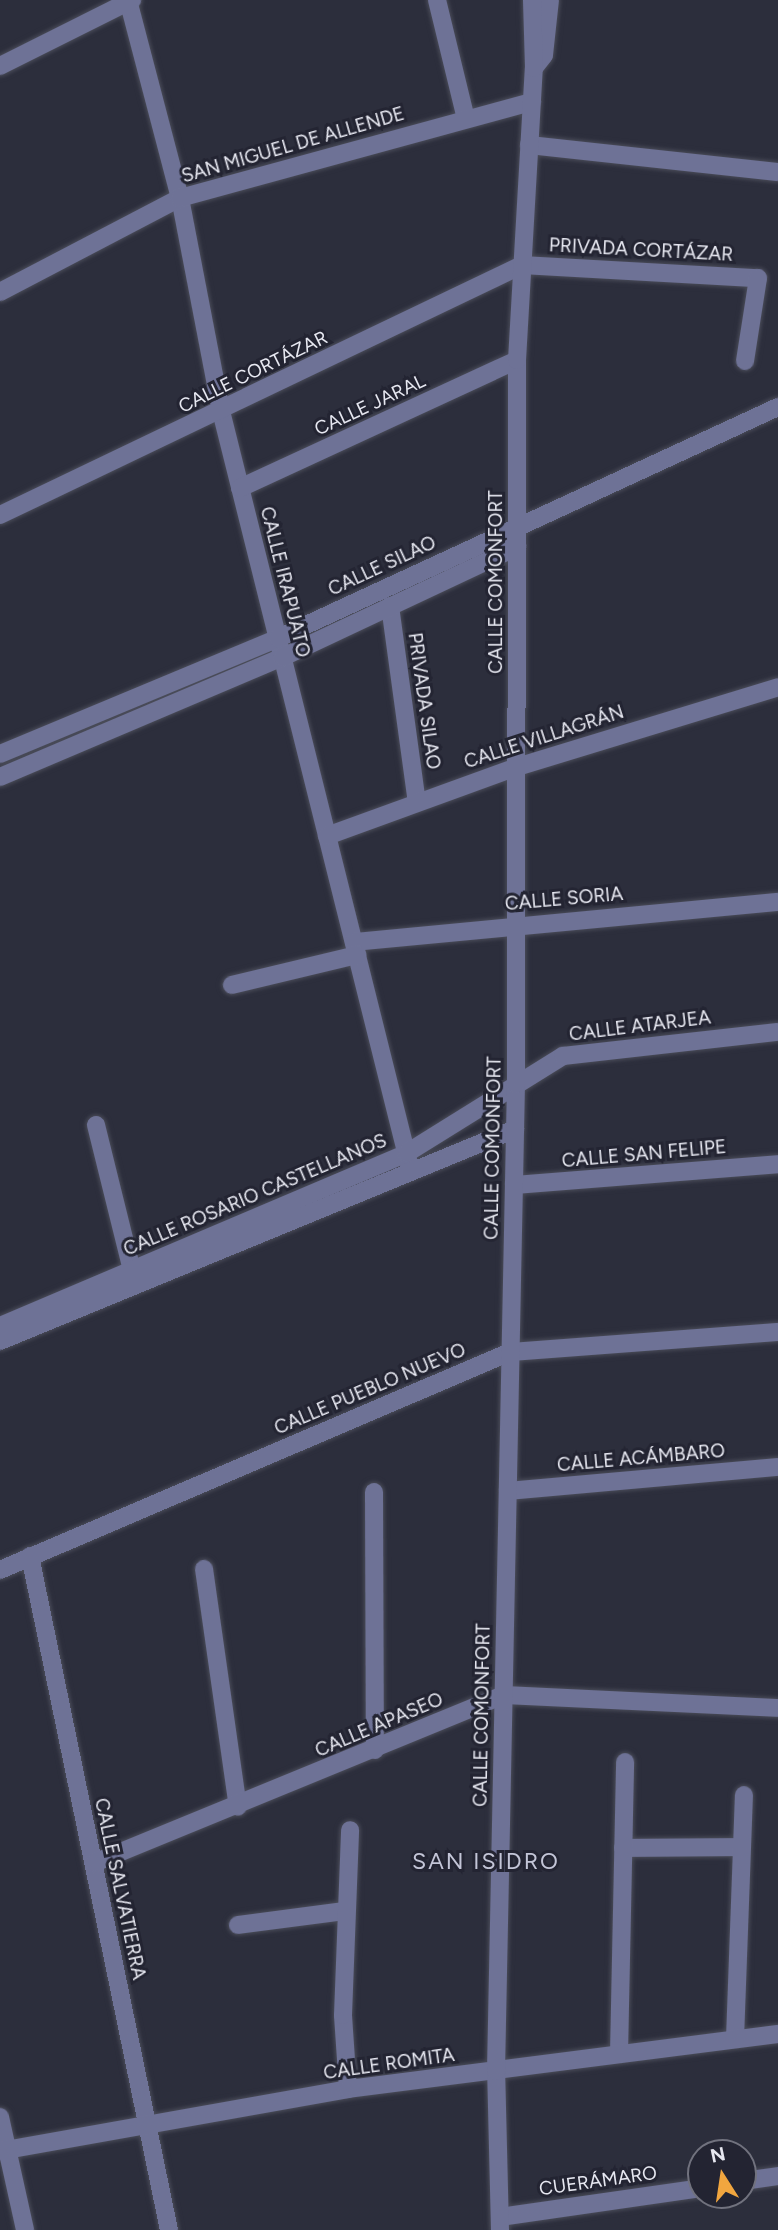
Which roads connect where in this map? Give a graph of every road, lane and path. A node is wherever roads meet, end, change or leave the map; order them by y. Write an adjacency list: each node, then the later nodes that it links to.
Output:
1 (129, 0): 5 (street); 11 (street, CALLE IRAPUATO)
2 (437, 0): 8 (street)
3 (532, 0): 6 (street, CALLE COMONFORT)
4 (550, 0): 6 (street, CALLE COMONFORT)
5 (0, 66)
6 (534, 68): 7 (street, CALLE COMONFORT)
7 (531, 102): 8 (street, SAN MIGUEL DE ALLENDE); 9 (street, CALLE COMONFORT)
8 (466, 119): 11 (street, SAN MIGUEL DE ALLENDE)
9 (529, 145): 10 (street); 12 (street, CALLE COMONFORT)
10 (778, 172)
11 (180, 198): 13 (street, SAN MIGUEL DE ALLENDE); 17 (street, CALLE IRAPUATO)
12 (522, 265): 14 (street, CALLE COMONFORT); 15 (street, PRIVADA CORTÁZAR); 17 (street, CALLE CORTÁZAR)
13 (0, 292)
14 (517, 360): 18 (street, CALLE JARAL); 20 (street, CALLE COMONFORT)
15 (745, 361)
16 (778, 407): 20 (street, CALLE SILAO)
17 (221, 411): 18 (street, CALLE IRAPUATO); 19 (street, CALLE CORTÁZAR)
18 (240, 488): 23 (street, CALLE IRAPUATO)
19 (0, 515)
20 (517, 525): 21 (street, CALLE COMONFORT); 23 (street, CALLE SILAO)
21 (517, 547): 22 (street, CALLE SILAO); 27 (street, CALLE COMONFORT)
22 (390, 606): 24 (street, CALLE SILAO); 29 (street, PRIVADA SILAO)
23 (278, 638): 24 (street, CALLE IRAPUATO); 26 (street, CALLE SILAO)
24 (283, 657): 28 (street, CALLE SILAO); 30 (street, CALLE IRAPUATO)
25 (778, 687): 27 (street, CALLE VILLAGRÁN)
26 (0, 754)
27 (517, 767): 29 (street, CALLE VILLAGRÁN); 32 (street, CALLE COMONFORT)
28 (0, 777)
29 (417, 802): 30 (street, CALLE VILLAGRÁN)
30 (327, 836): 33 (street, CALLE IRAPUATO)
31 (778, 902): 32 (street, CALLE SORIA)
32 (517, 924): 33 (street, CALLE SORIA); 36 (street, CALLE COMONFORT)
33 (355, 948): 34 (street, CALLE SORIA); 39 (street, CALLE IRAPUATO)
34 (232, 985)
35 (778, 1032): 36 (street, CALLE ATARJEA)
36 (516, 1084): 38 (street, CALLE COMONFORT); 39 (street, CALLE ROSARIO CASTELLANOS)
37 (96, 1125): 43 (street)
38 (515, 1129): 41 (street, CALLE ROSARIO CASTELLANOS); 42 (street, CALLE COMONFORT)
39 (407, 1153): 41 (street, CALLE IRAPUATO); 43 (street, CALLE ROSARIO CASTELLANOS)
40 (778, 1164): 42 (street, CALLE SAN FELIPE)
41 (411, 1171): 46 (street, CALLE ROSARIO CASTELLANOS)
42 (514, 1185): 47 (street, CALLE COMONFORT)
43 (132, 1270): 44 (street, CALLE ROSARIO CASTELLANOS)
44 (0, 1326)
45 (778, 1332): 47 (street, CALLE PUEBLO NUEVO)
46 (0, 1341)
47 (510, 1352): 49 (street, CALLE COMONFORT); 51 (street, CALLE PUEBLO NUEVO)
48 (778, 1467): 49 (street, CALLE ACÁMBARO)
49 (508, 1491): 54 (street, CALLE COMONFORT)
50 (374, 1492): 56 (street)
51 (30, 1556): 53 (street, CALLE PUEBLO NUEVO); 63 (street, CALLE SALVATIERRA)
52 (204, 1569): 59 (street)
53 (0, 1570)
54 (503, 1695): 55 (street, CALLE APASEO); 56 (street, CALLE APASEO); 69 (street, CALLE COMONFORT)
55 (778, 1708)
56 (375, 1750): 59 (street, CALLE APASEO)
57 (625, 1762): 62 (street)
58 (744, 1795): 61 (street)
59 (238, 1807): 63 (street, CALLE APASEO)
60 (350, 1830): 64 (street)
61 (742, 1847): 62 (street); 67 (street)
62 (623, 1848): 68 (street)
63 (93, 1863): 72 (street, CALLE SALVATIERRA)
64 (345, 1911): 65 (street); 70 (street)
65 (238, 1925)
66 (778, 2034): 67 (street, CALLE ROMITA)
67 (735, 2039): 68 (street, CALLE ROMITA)
68 (619, 2054): 69 (street, CALLE ROMITA)
69 (496, 2071): 70 (street, CALLE ROMITA); 77 (street, CALLE COMONFORT)
70 (348, 2089): 72 (street, CALLE ROMITA)
71 (0, 2117): 73 (street)
72 (147, 2122): 73 (street, CALLE ROMITA); 79 (street, CALLE SALVATIERRA)
73 (4, 2157): 78 (street)
74 (778, 2176): 75 (street)
75 (757, 2180)
76 (687, 2190): 77 (street, CUERÁMARO)
77 (500, 2223)
78 (25, 2230)
79 (169, 2230)

